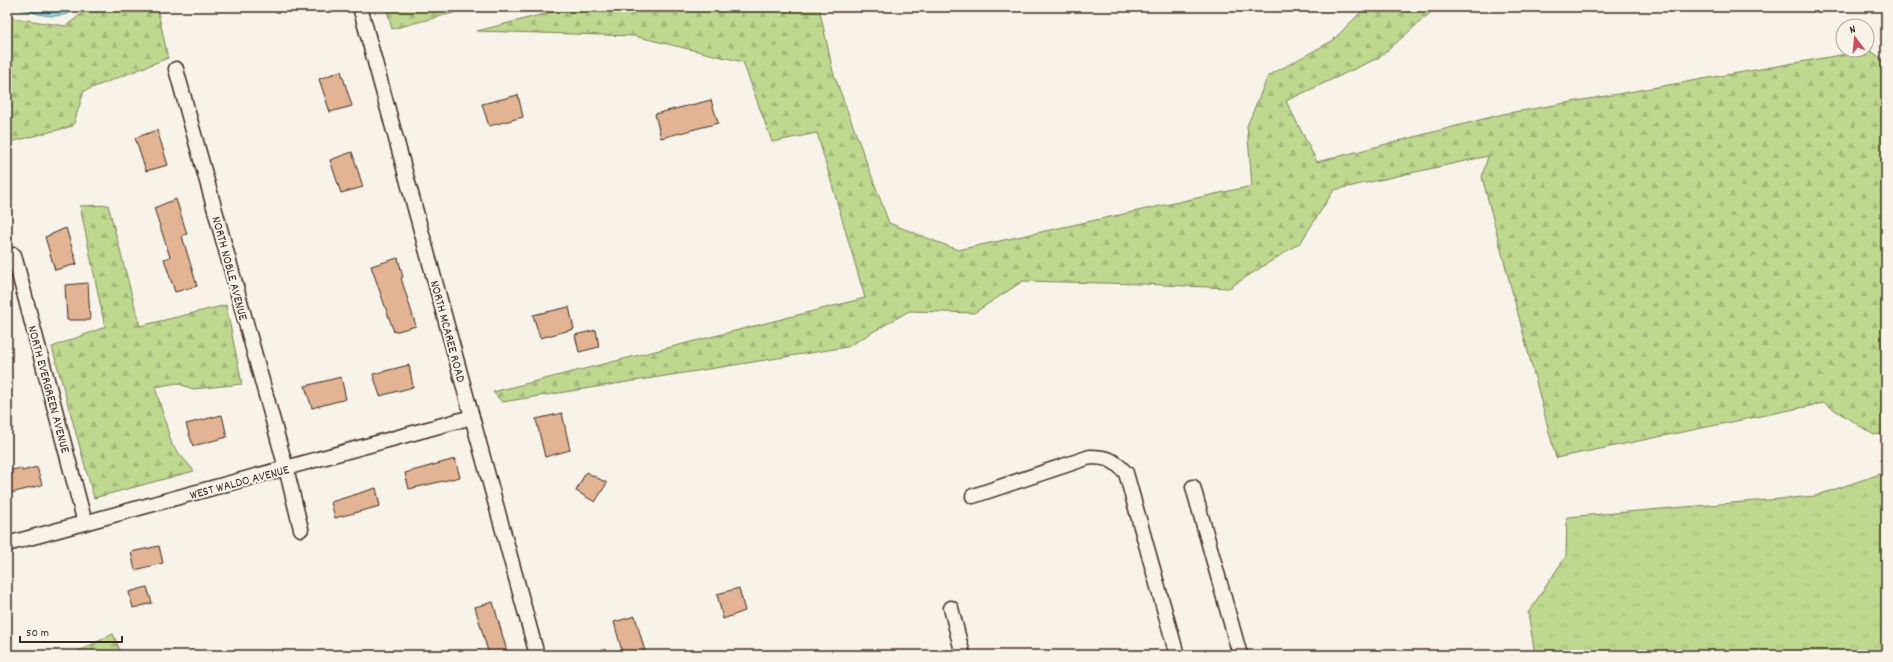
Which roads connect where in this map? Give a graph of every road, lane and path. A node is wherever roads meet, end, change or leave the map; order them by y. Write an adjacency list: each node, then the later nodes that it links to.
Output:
1 (360, 7): 4 (street, NORTH MCAREE ROAD)
2 (176, 68): 5 (street, NORTH NOBLE AVENUE)
3 (14, 255): 8 (street, NORTH EVERGREEN AVENUE)
4 (472, 417): 5 (street, WEST WALDO AVENUE); 12 (street, NORTH MCAREE ROAD)
5 (286, 468): 8 (street, WEST WALDO AVENUE); 9 (street, NORTH NOBLE AVENUE)
6 (1193, 487): 15 (street)
7 (973, 496): 14 (street)
8 (86, 523): 10 (street, WEST WALDO AVENUE)
9 (301, 529)
10 (7, 544)
11 (951, 608): 13 (street)
12 (537, 655)
13 (963, 655)
14 (1177, 655)
15 (1240, 655)

